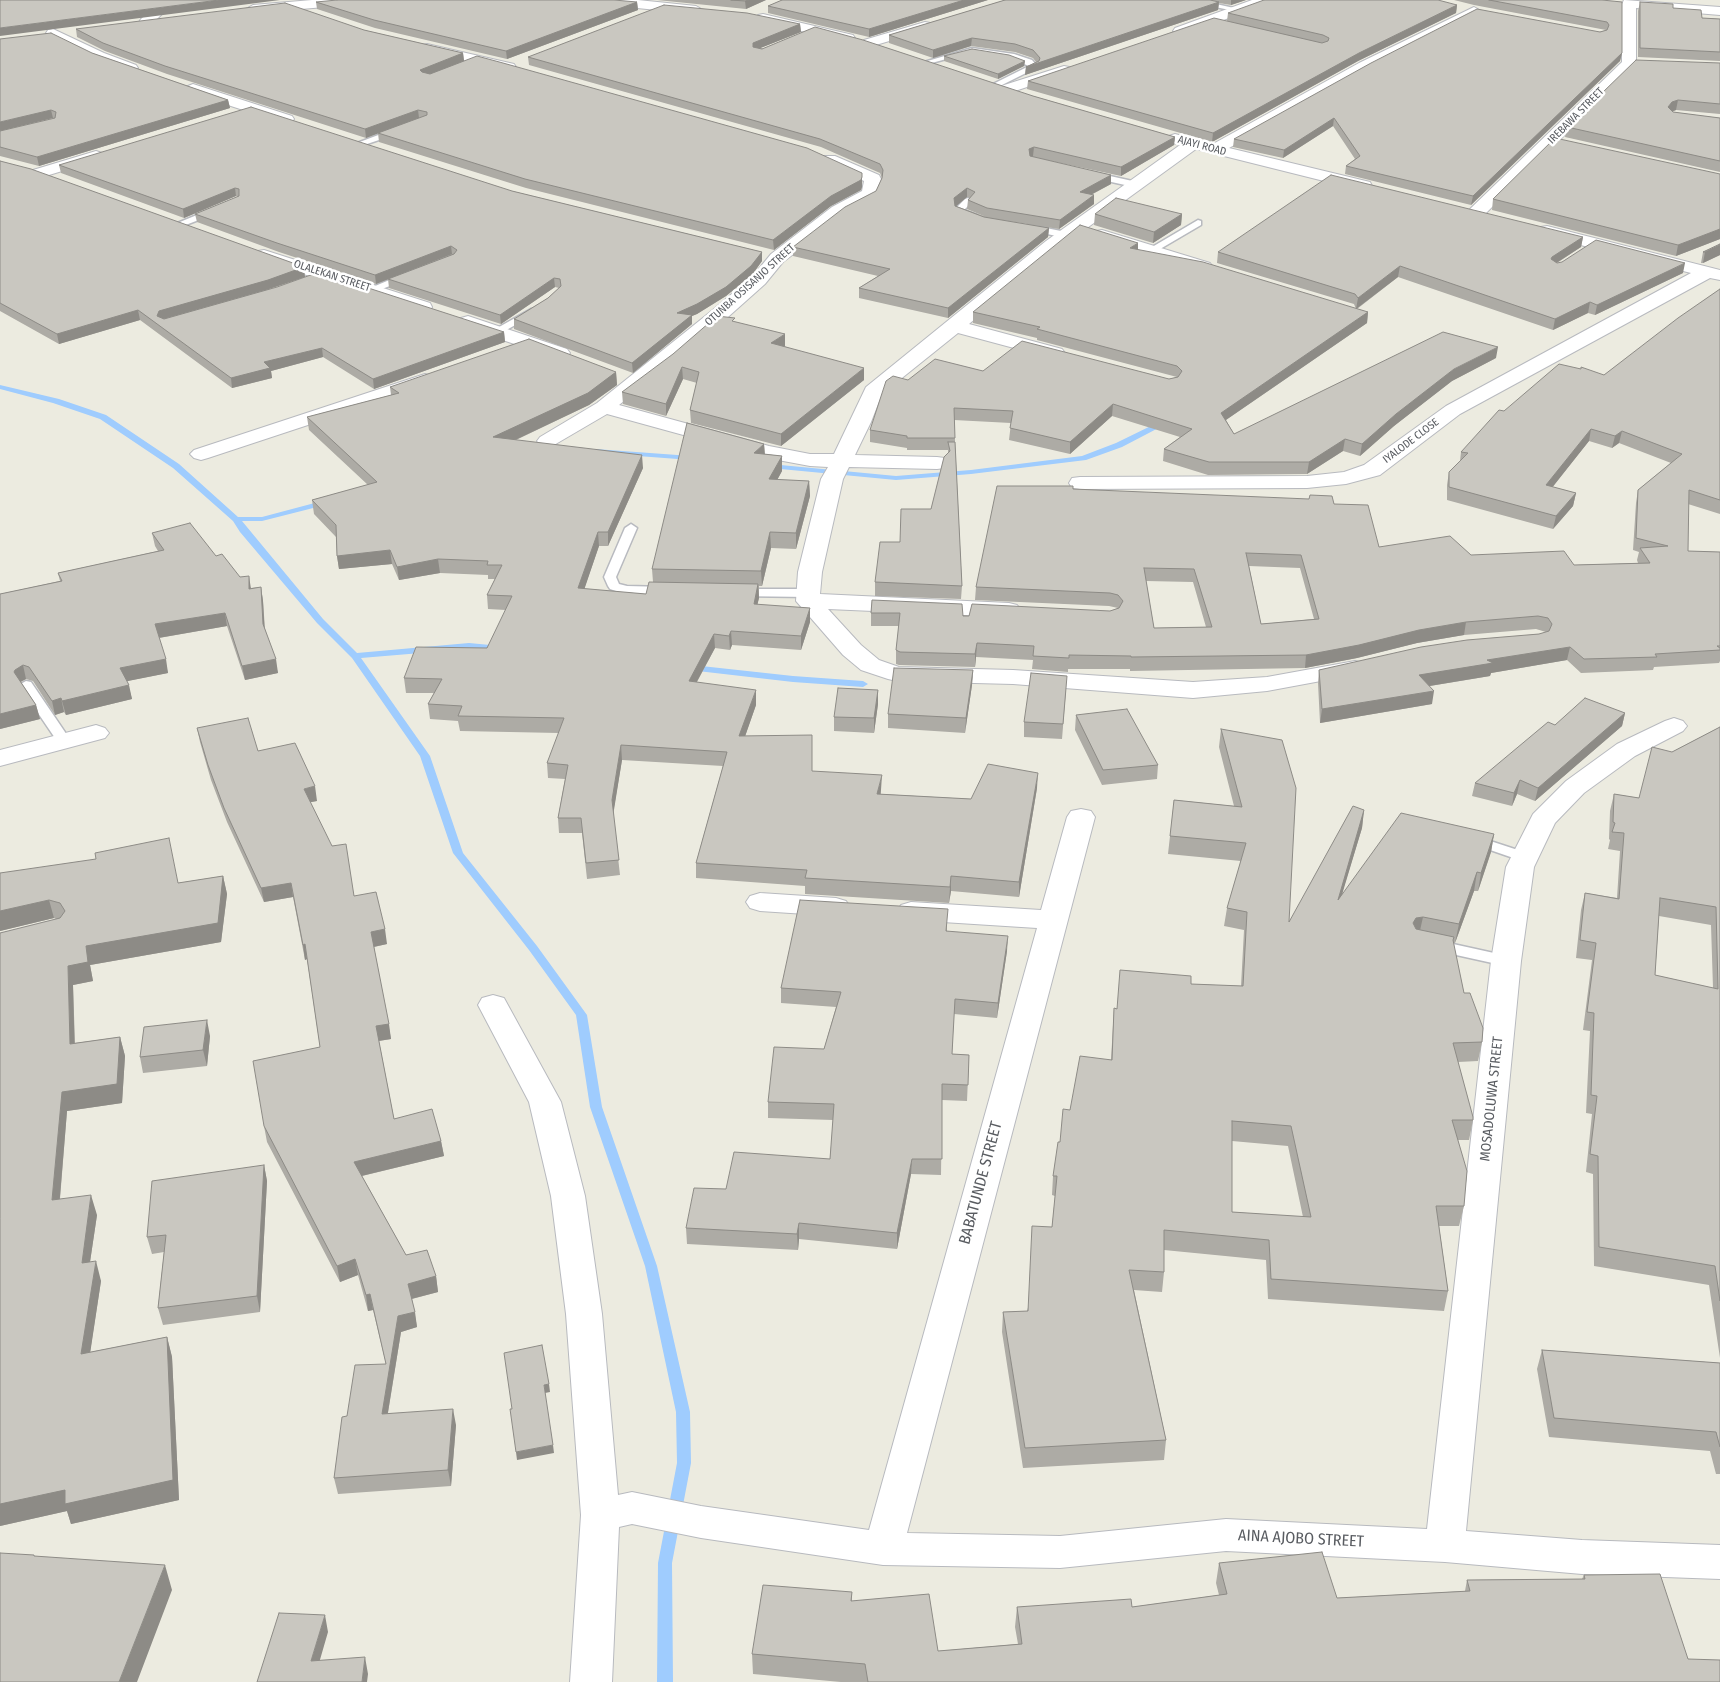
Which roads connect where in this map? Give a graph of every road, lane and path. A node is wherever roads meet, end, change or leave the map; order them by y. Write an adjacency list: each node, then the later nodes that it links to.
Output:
1 (169, 0): 17 (street)
2 (361, 0): 8 (street)
3 (598, 0): 10 (street)
4 (1186, 0): 11 (lane)
5 (1265, 0): 11 (street)
6 (1630, 2): 13 (street); 30 (street)
7 (774, 4): 25 (street)
8 (287, 5): 12 (street); 16 (street)
9 (1456, 6): 51 (street)
10 (662, 7): 14 (street); 15 (street)
11 (1239, 10): 18 (street)
12 (240, 11)
13 (1720, 11)
14 (710, 12)
15 (635, 17)
16 (322, 18)
17 (165, 19)
18 (1210, 20): 20 (lane); 24 (street)
19 (934, 23): 25 (street)
20 (1229, 25)
21 (81, 29): 22 (street)
22 (53, 32): 23 (street); 36 (street)
23 (35, 35)
24 (1164, 36)
25 (868, 43): 27 (street)
26 (412, 44): 28 (street)
27 (896, 52)
28 (482, 60): 33 (street); 34 (lane)
29 (920, 60): 35 (street); 39 (lane)
30 (1629, 63): 32 (street); 47 (street, IREBAWA STREET)
31 (1080, 64): 39 (street)
32 (1648, 64)
33 (526, 65)
34 (463, 66)
35 (953, 71)
36 (144, 72)
37 (979, 80): 39 (street)
38 (180, 85): 41 (street)
39 (1001, 87): 40 (street)
40 (1030, 97)
41 (253, 108): 42 (street); 43 (street)
42 (225, 117)
43 (298, 123)
44 (407, 127): 48 (lane)
45 (1163, 136): 49 (street, AJAYI ROAD)
46 (343, 137): 48 (street)
47 (1552, 141): 50 (street); 62 (street, IREBAWA STREET)
48 (361, 143): 53 (street)
49 (1192, 144): 51 (street, AJAYI ROAD); 57 (street)
50 (1570, 145)
51 (1214, 150): 58 (street, AJAYI ROAD)
52 (113, 151): 56 (street)
53 (389, 152)
54 (814, 152): 74 (street, OTUNBA OSISANJO STREET)
55 (1086, 173): 57 (lane)
56 (64, 182)
57 (1134, 184): 69 (street)
58 (1375, 189)
59 (968, 202): 64 (lane)
60 (222, 208): 65 (lane)
61 (1458, 208): 62 (street)
62 (1476, 213): 63 (street)
63 (1495, 218)
64 (984, 220)
65 (172, 221): 70 (street)
66 (1198, 223): 72 (lane)
67 (1021, 227): 69 (lane)
68 (1532, 227): 75 (street)
69 (1071, 231): 72 (street); 82 (street)
70 (208, 235)
71 (251, 249): 78 (street, OLALEKAN STREET)
72 (1152, 250): 77 (street)
73 (758, 254): 74 (street)
74 (778, 258): 90 (street, OTUNBA OSISANJO STREET)
75 (1710, 266): 96 (street, IYALODE CLOSE)
76 (416, 272): 80 (lane)
77 (1218, 272)
78 (327, 274): 79 (lane); 80 (street, OLALEKAN STREET)
79 (309, 280)
80 (373, 289): 83 (street, OLALEKAN STREET)
81 (537, 308): 83 (lane)
82 (955, 326): 87 (street); 95 (street)
83 (497, 331): 84 (street, OLALEKAN STREET)
84 (530, 342): 85 (street); 86 (street, OLALEKAN STREET)
85 (502, 352)
86 (574, 358)
87 (1076, 358)
88 (439, 375): 93 (street)
89 (618, 376): 90 (street)
90 (636, 383): 91 (street, OTUNBA OSISANJO STREET)
91 (604, 407): 92 (street, OTUNBA OSISANJO STREET); 95 (street)
92 (547, 441)
93 (201, 454)
94 (937, 463): 95 (street)
95 (837, 470): 100 (street)
96 (1080, 483)
97 (631, 528): 98 (lane)
98 (676, 592)
99 (724, 592): 100 (lane)
100 (808, 597): 101 (street); 102 (street)
101 (1032, 611)
102 (1375, 663)
103 (26, 685): 106 (lane)
104 (1674, 726): 110 (street, MOSADOLUWA STREET)
105 (96, 733): 106 (street)
106 (64, 741): 107 (street)
107 (0, 758)
108 (1081, 817): 114 (street, BABATUNDE STREET)
109 (1456, 834): 110 (lane)
110 (1525, 856): 116 (street, MOSADOLUWA STREET)
111 (760, 902): 112 (street)
112 (857, 908)
113 (887, 910): 114 (street)
114 (1052, 920): 120 (street, BABATUNDE STREET)
115 (1419, 942): 116 (lane)
116 (1506, 961): 119 (street, MOSADOLUWA STREET)
117 (493, 1005): 118 (street)
118 (616, 1512): 120 (street, AINA AJOBO STREET); 122 (street)
119 (1445, 1546): 120 (street, AINA AJOBO STREET); 121 (street, AINA AJOBO STREET)
120 (883, 1549)
121 (1720, 1562)
122 (590, 1682)

